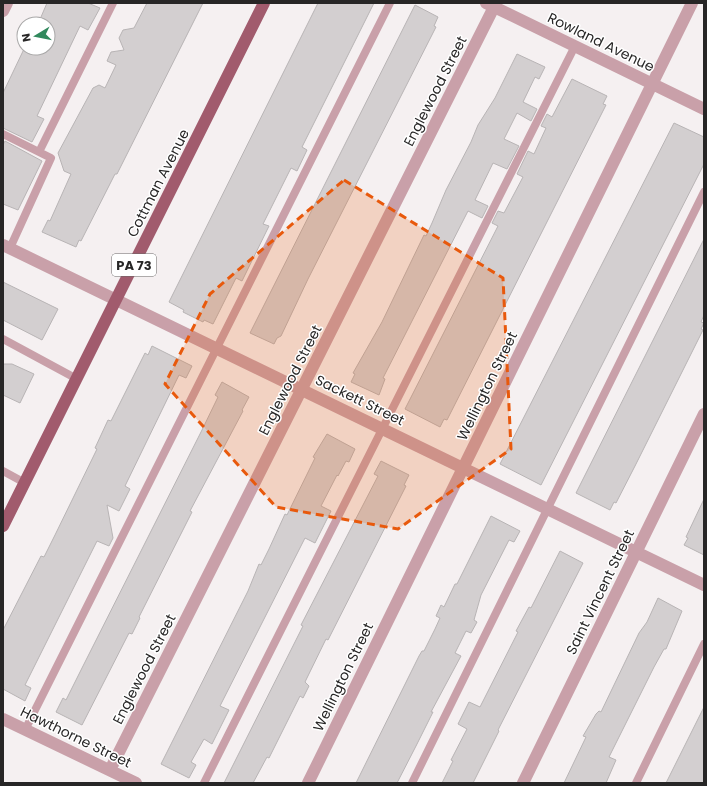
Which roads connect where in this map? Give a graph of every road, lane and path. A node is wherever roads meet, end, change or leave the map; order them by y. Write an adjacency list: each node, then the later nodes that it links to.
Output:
1 (7, 3): 7 (street)
2 (113, 3): 12 (lane)
3 (264, 3): 15 (main road, Cottman Avenue / PA 73)
4 (390, 3): 17 (lane)
5 (692, 3): 9 (street, Wellington Street)
6 (492, 4): 8 (street, Rowland Avenue); 19 (street, Englewood Street)
7 (3, 11)
8 (575, 46): 9 (street, Rowland Avenue); 21 (lane)
9 (653, 84): 10 (street, Rowland Avenue); 22 (street, Wellington Street)
10 (704, 109)
11 (3, 134): 12 (lane)
12 (39, 152): 14 (lane)
13 (704, 192): 25 (lane)
14 (7, 246): 15 (street, Sackett Street)
15 (117, 299): 17 (street, Sackett Street); 18 (main road, Cottman Avenue / PA 73)
16 (3, 339): 18 (lane)
17 (217, 347): 19 (street, Sackett Street); 31 (lane)
18 (76, 379): 24 (main road, Cottman Avenue / PA 73)
19 (302, 389): 21 (street, Sackett Street); 32 (street, Englewood Street)
20 (704, 414): 27 (street, Saint Vincent Street)
21 (384, 428): 22 (street, Sackett Street); 34 (lane)
22 (464, 467): 25 (street, Sackett Street); 35 (street, Wellington Street)
23 (3, 471): 24 (lane)
24 (25, 483): 26 (main road, Cottman Avenue / PA 73)
25 (548, 508): 27 (street, Sackett Street); 36 (lane)
26 (3, 526)
27 (636, 552): 28 (street, Sackett Street); 37 (street, Saint Vincent Street)
28 (704, 585)
29 (704, 644): 38 (lane)
30 (3, 719): 31 (street, Hawthorne Street)
31 (26, 730): 32 (street, Hawthorne Street)
32 (110, 770): 33 (street, Hawthorne Street)
33 (130, 782)
34 (204, 783)
35 (308, 783)
36 (412, 783)
37 (523, 783)
38 (636, 783)

